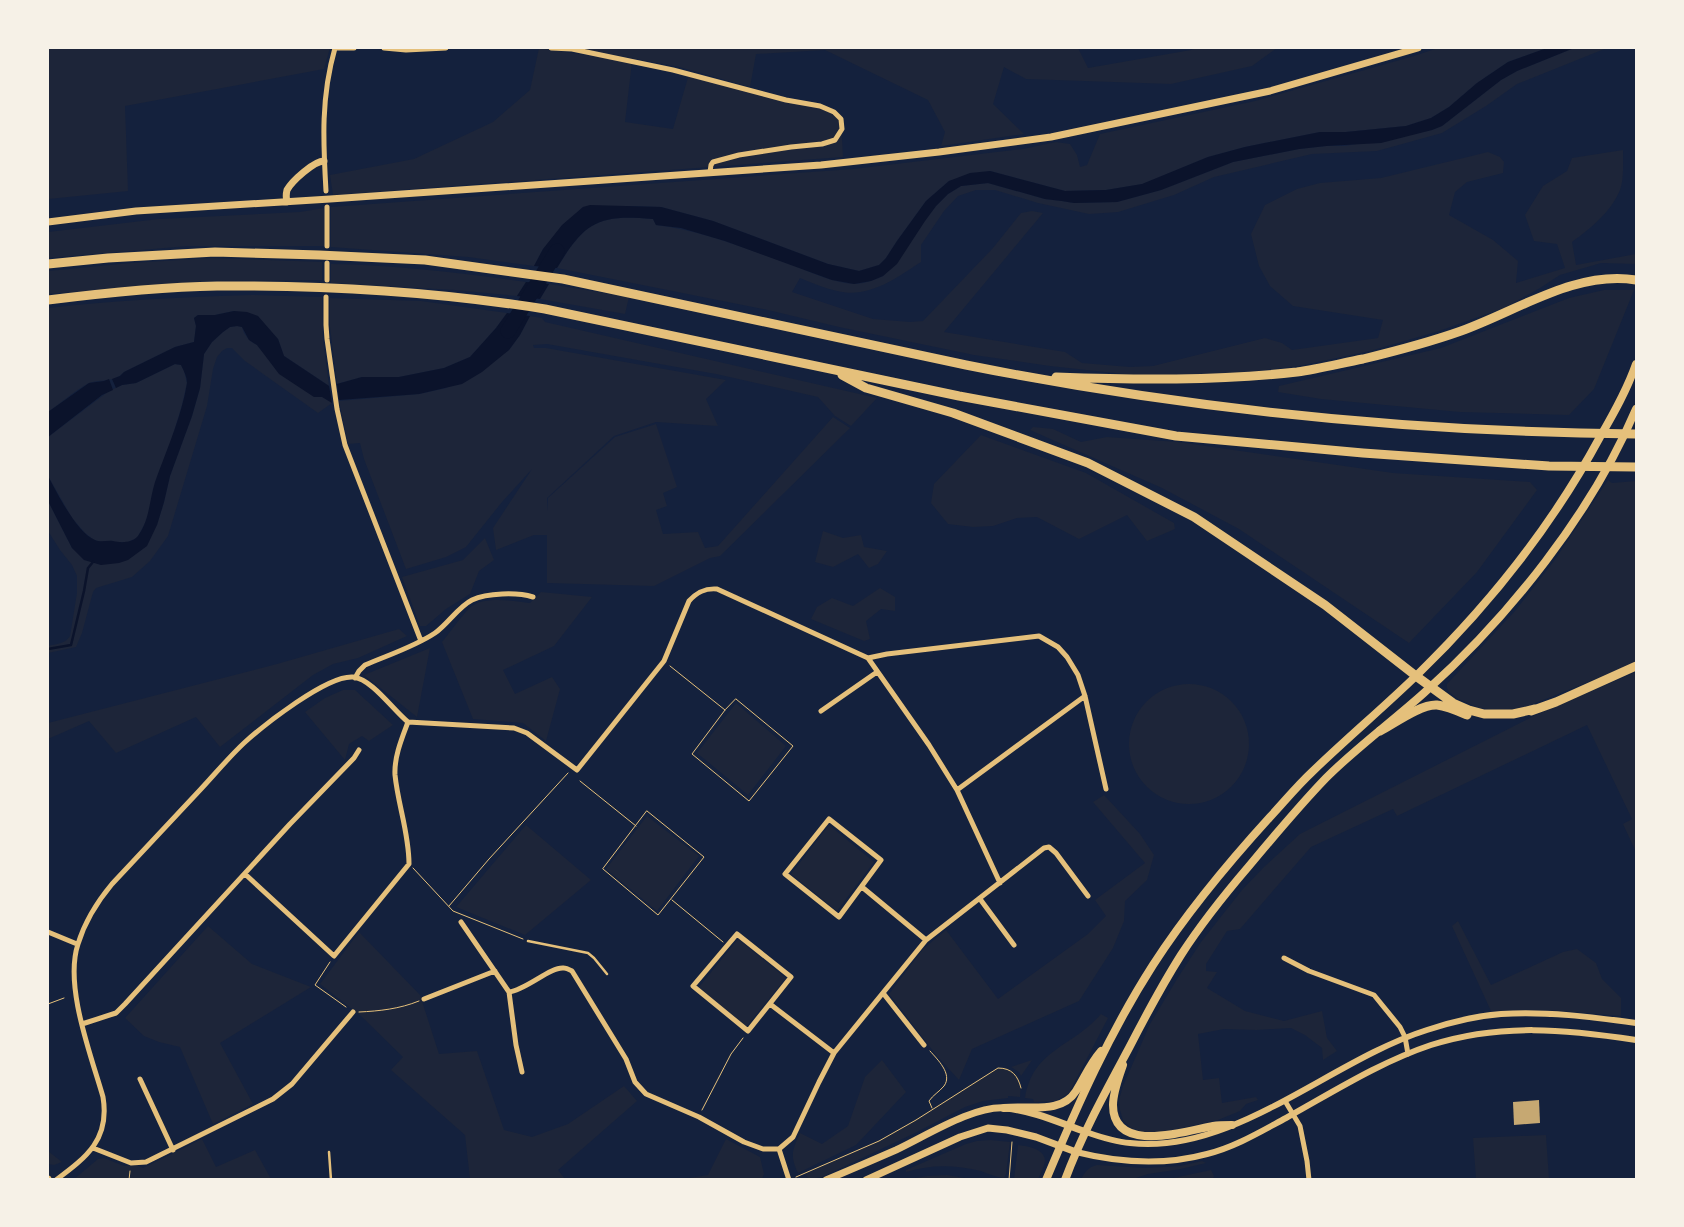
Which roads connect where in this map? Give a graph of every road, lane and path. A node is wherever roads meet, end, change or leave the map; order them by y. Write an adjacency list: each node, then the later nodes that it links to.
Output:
1 (335, 48): 2 (street); 7 (street)
2 (354, 48)
3 (384, 48): 4 (street)
4 (446, 48)
5 (551, 48): 8 (street)
6 (1418, 48): 8 (main road)
7 (324, 161): 9 (street); 10 (main road)
8 (710, 172): 10 (main road)
9 (326, 191)
10 (287, 202): 12 (main road)
11 (326, 207): 13 (street)
12 (48, 222)
13 (327, 246)
14 (48, 264): 22 (highway)
15 (327, 264): 16 (street)
16 (326, 280)
17 (1636, 280): 22 (highway)
18 (326, 297): 27 (street)
19 (48, 300): 21 (highway)
20 (1636, 364): 32 (main road)
21 (833, 370): 25 (highway); 32 (highway)
22 (1018, 375): 24 (highway)
23 (1636, 410): 34 (main road)
24 (1636, 434)
25 (1636, 467)
26 (532, 597): 27 (street)
27 (421, 641): 33 (street)
28 (868, 658): 29 (street); 31 (street); 35 (street)
29 (664, 661): 36 (path); 39 (street)
30 (1636, 666): 37 (highway)
31 (877, 672): 38 (street); 45 (street)
32 (1416, 676): 34 (highway); 77 (main road)
33 (355, 678): 39 (street); 59 (street)
34 (1431, 687): 37 (highway); 40 (main road)
35 (1085, 696): 44 (street); 45 (street)
36 (725, 710): 36 (path)
37 (1535, 710): 40 (highway)
38 (821, 711)
39 (408, 722): 47 (street)
40 (1380, 731): 80 (main road)
41 (359, 750): 48 (street)
42 (569, 772): 54 (path)
43 (580, 781): 46 (path)
44 (1106, 789)
45 (958, 790): 49 (street)
46 (636, 826): 52 (path); 52 (path)
47 (409, 864): 54 (path); 62 (street)
48 (245, 874): 62 (street); 74 (street)
49 (1000, 883): 51 (street); 53 (street)
50 (862, 887): 50 (street); 57 (street)
51 (1088, 896)
52 (671, 899): 61 (path)
53 (980, 899): 57 (street); 60 (street)
54 (449, 906): 58 (path)
55 (461, 922): 64 (street)
56 (48, 932): 59 (street)
57 (926, 940): 67 (street)
58 (528, 941): 65 (lane)
59 (77, 944): 74 (street)
60 (1014, 945)
61 (727, 946): 71 (street); 75 (street)
62 (334, 956): 72 (path)
63 (1284, 958): 76 (street)
64 (495, 971): 66 (street); 69 (street)
65 (607, 974)
66 (509, 992): 83 (street); 90 (street)
67 (883, 993): 79 (street); 81 (street)
68 (64, 998): 70 (path)
69 (424, 999): 72 (path)
70 (48, 1004)
71 (770, 1004): 75 (street); 81 (street)
72 (353, 1012): 98 (street)
73 (1636, 1023): 76 (street)
74 (82, 1024): 96 (street)
75 (748, 1031): 90 (path)
76 (1405, 1037): 82 (street); 86 (street)
77 (1110, 1040): 87 (main road); 92 (main road)
78 (1636, 1040): 82 (street)
79 (924, 1045): 88 (path)
80 (1128, 1049): 91 (main road); 93 (main road)
81 (834, 1053): 97 (street)
82 (1408, 1054): 89 (street)
83 (522, 1072)
84 (140, 1079): 98 (street)
85 (1021, 1088): 88 (path)
86 (1285, 1101): 89 (street); 91 (street)
87 (1004, 1108): 92 (main road); 106 (main road)
88 (932, 1109): 105 (path)
89 (1293, 1114): 100 (street); 111 (street)
90 (699, 1117): 97 (street)
91 (1232, 1125): 93 (street)
92 (1069, 1126): 93 (main road); 95 (main road)
93 (1086, 1132): 100 (main road)
94 (1012, 1142): 108 (path)
95 (1060, 1146): 100 (main road); 107 (main road); 109 (main road)
96 (93, 1148): 101 (street); 102 (street)
97 (778, 1149): 105 (street)
98 (173, 1150): 101 (street)
99 (329, 1152): 104 (lane)
100 (1076, 1152): 110 (main road)
101 (131, 1162): 103 (path)
102 (56, 1180)
103 (129, 1180)
104 (331, 1180)
105 (790, 1180)
106 (826, 1180)
107 (866, 1180)
108 (1009, 1180)
109 (1046, 1180)
110 (1065, 1180)
111 (1309, 1180)

